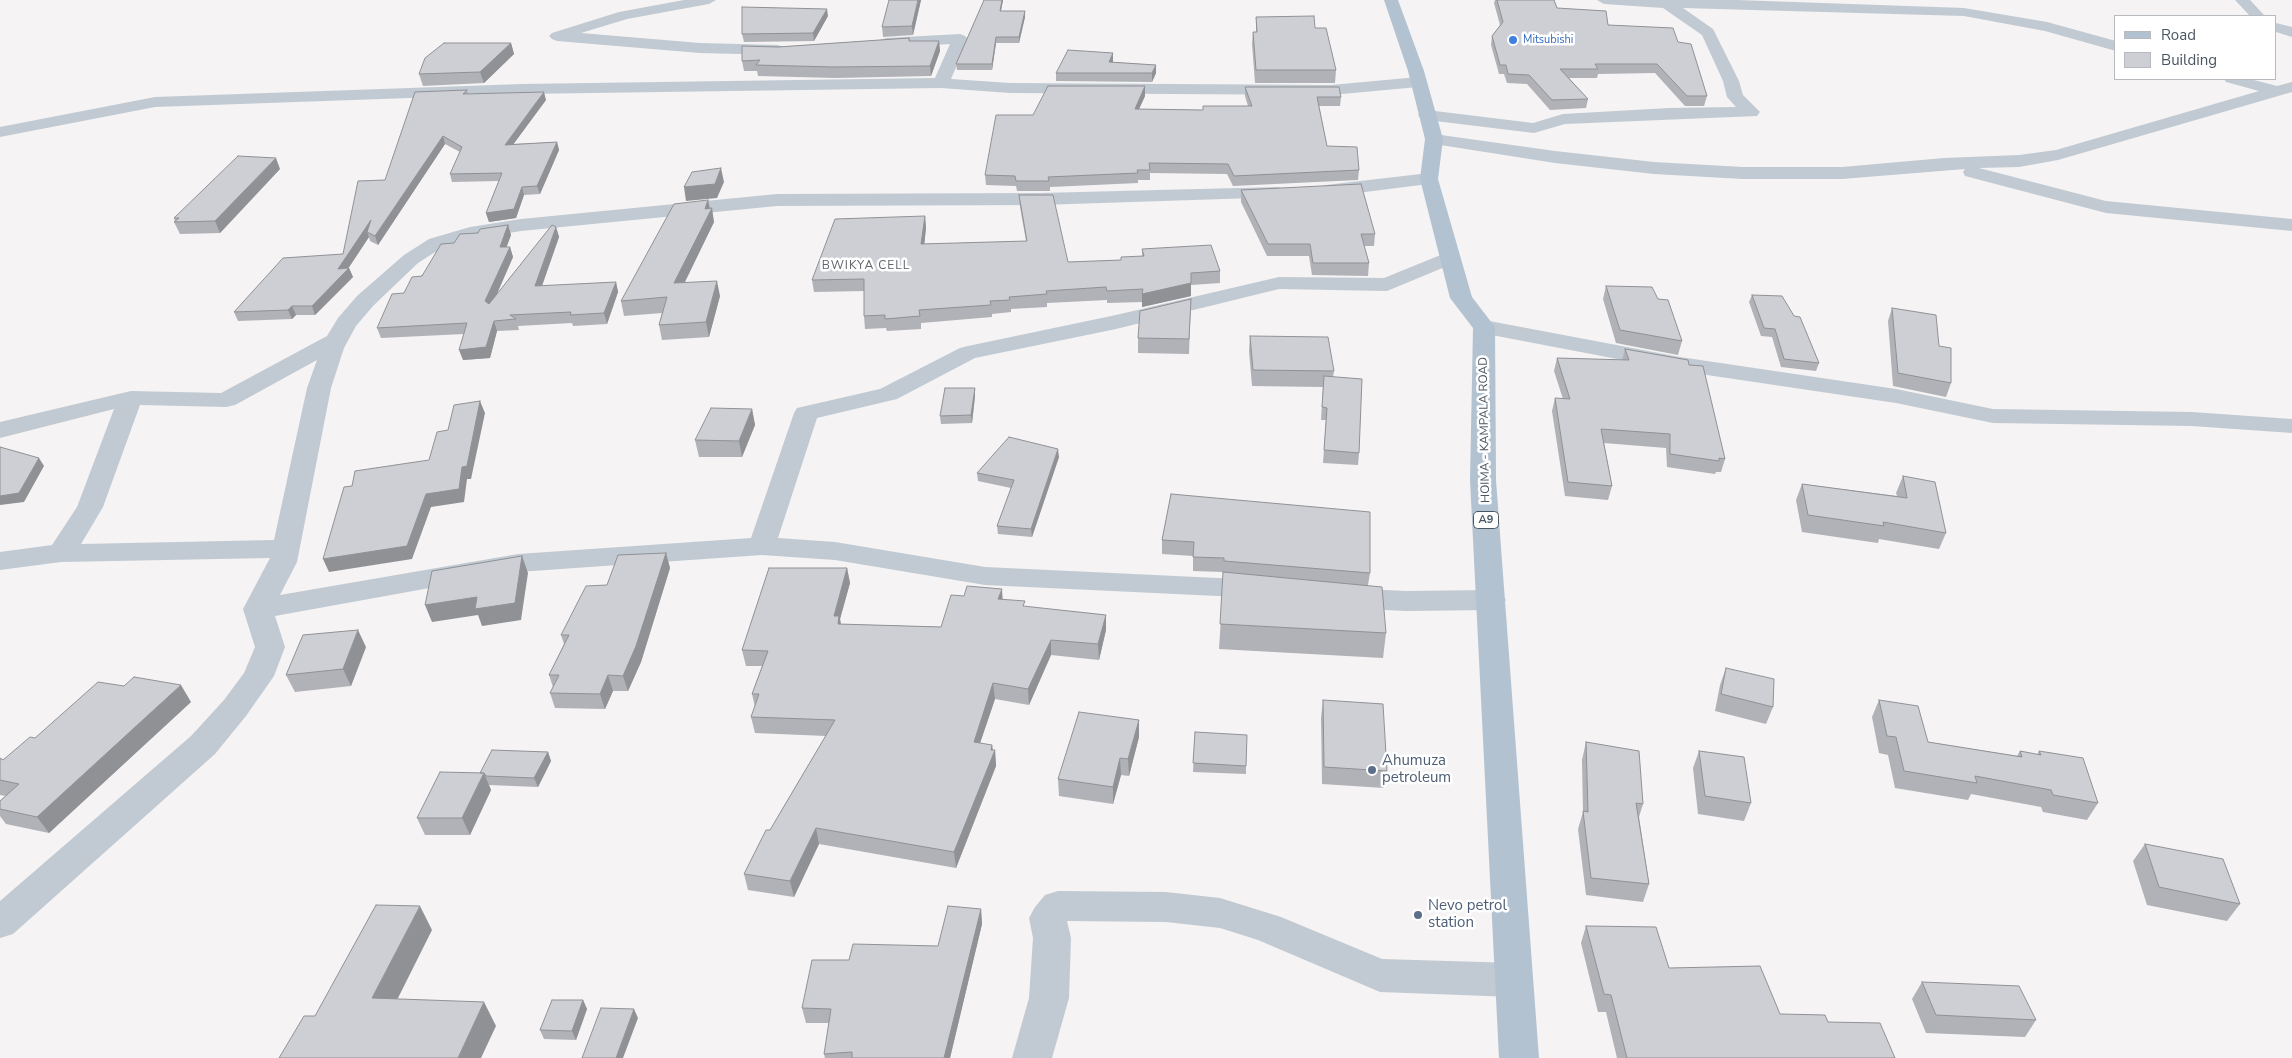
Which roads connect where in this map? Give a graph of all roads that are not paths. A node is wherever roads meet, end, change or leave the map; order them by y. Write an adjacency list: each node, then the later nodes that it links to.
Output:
1 (709, 0): 11 (street)
2 (1391, 0): 13 (main road)
3 (1604, 0): 5 (street)
4 (2242, 0): 6 (street)
5 (1666, 4): 10 (street); 16 (street)
6 (2257, 15)
7 (2277, 27): 8 (street)
8 (2292, 32)
9 (871, 43): 14 (street)
10 (2114, 45)
11 (797, 48)
12 (2237, 80): 15 (street)
13 (1418, 82): 14 (street); 16 (main road)
14 (941, 83): 17 (street)
15 (2284, 89): 18 (street)
16 (1430, 127): 18 (street); 19 (main road)
17 (0, 132)
18 (1944, 164): 20 (street)
19 (1429, 179): 21 (main road); 23 (street)
20 (2292, 225)
21 (1450, 258): 22 (main road); 27 (street)
22 (1484, 327): 25 (street); 33 (main road, HOIMA - KAMPALA ROAD / A9)
23 (337, 340): 24 (street); 28 (street)
24 (131, 398): 26 (street); 29 (street)
25 (2292, 426)
26 (0, 430)
27 (762, 546): 31 (street); 34 (street)
28 (285, 549): 29 (street); 34 (street)
29 (61, 553): 30 (street)
30 (0, 561)
31 (1289, 592)
32 (1317, 595): 33 (street)
33 (1491, 600): 36 (main road, HOIMA - KAMPALA ROAD / A9)
34 (258, 609): 35 (street)
35 (0, 923)
36 (1514, 980): 37 (street); 38 (main road, HOIMA - KAMPALA ROAD / A9)
37 (1032, 1058)
38 (1518, 1058)

